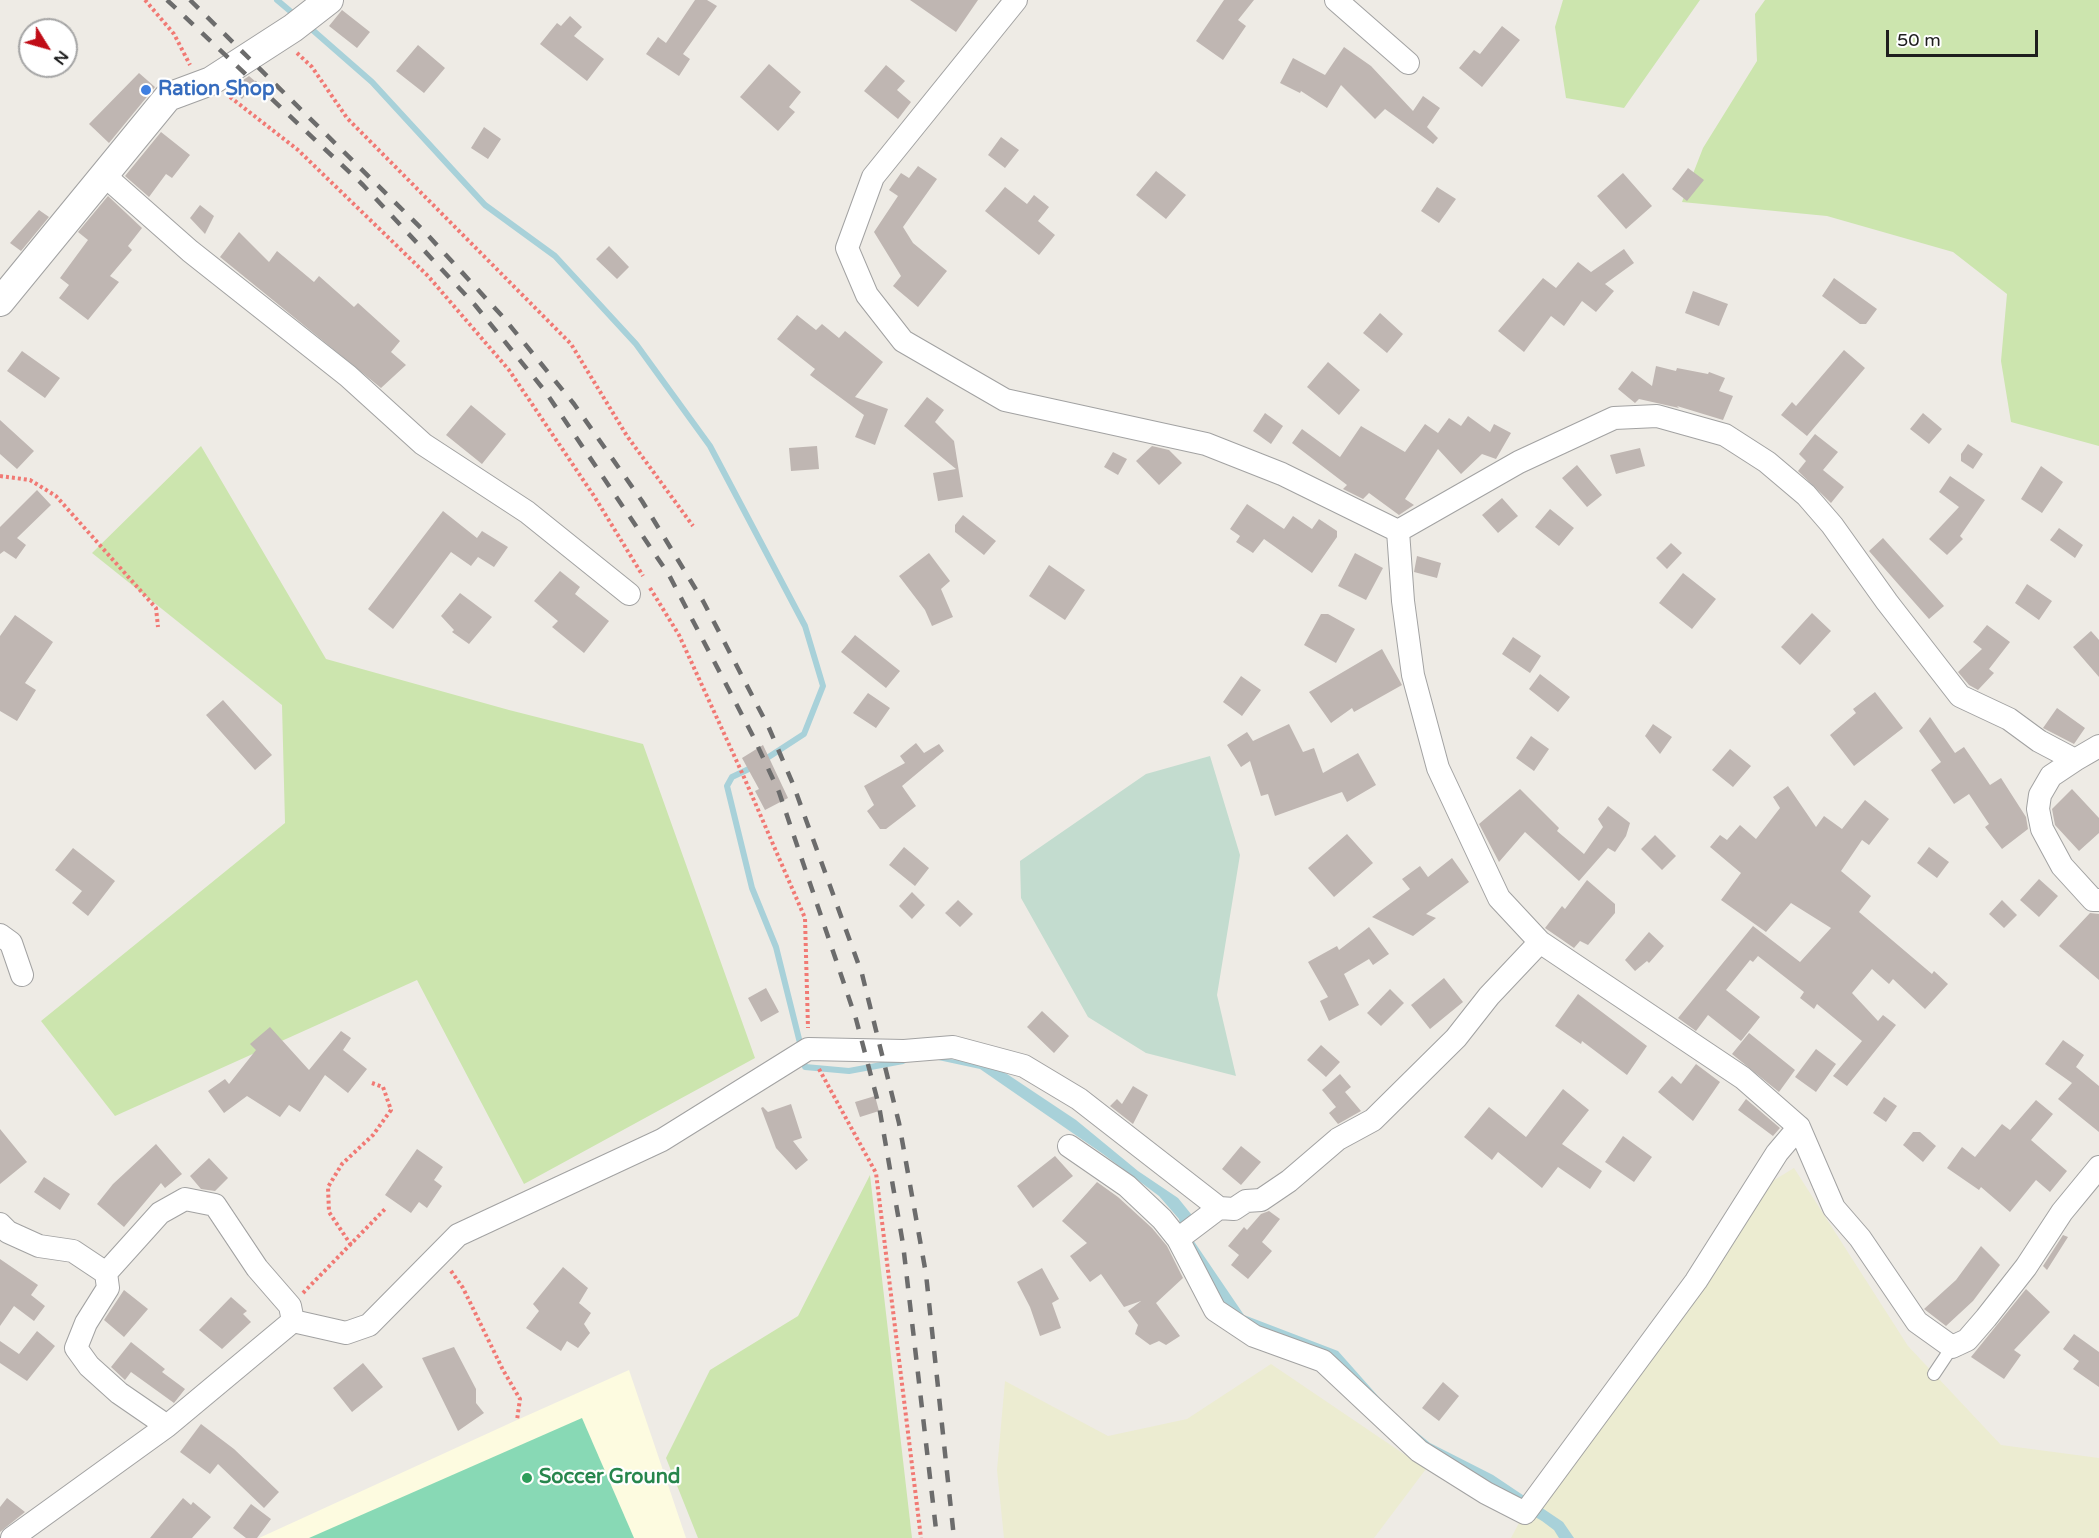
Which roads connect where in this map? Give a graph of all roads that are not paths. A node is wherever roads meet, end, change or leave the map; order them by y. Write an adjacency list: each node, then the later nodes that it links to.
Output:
1 (1016, 0): 7 (street)
2 (1336, 0): 4 (street)
3 (304, 20): 5 (street)
4 (1408, 63)
5 (105, 176): 6 (street); 8 (street)
6 (0, 302)
7 (1398, 531): 10 (street); 13 (street)
8 (629, 594)
9 (2099, 746): 10 (street)
10 (2075, 760): 11 (street)
11 (2099, 900)
12 (0, 934): 14 (street)
13 (1540, 942): 15 (street); 18 (street)
14 (22, 975)
15 (1799, 1127): 20 (street); 23 (street)
16 (1069, 1146): 20 (street)
17 (2099, 1167): 23 (street)
18 (1219, 1208): 20 (street); 22 (street)
19 (0, 1224): 21 (street)
20 (1178, 1239)
21 (106, 1273): 22 (street); 25 (street)
22 (292, 1314): 25 (street)
23 (1952, 1347): 24 (lane)
24 (1934, 1374)
25 (167, 1426): 26 (street)
26 (12, 1538)

